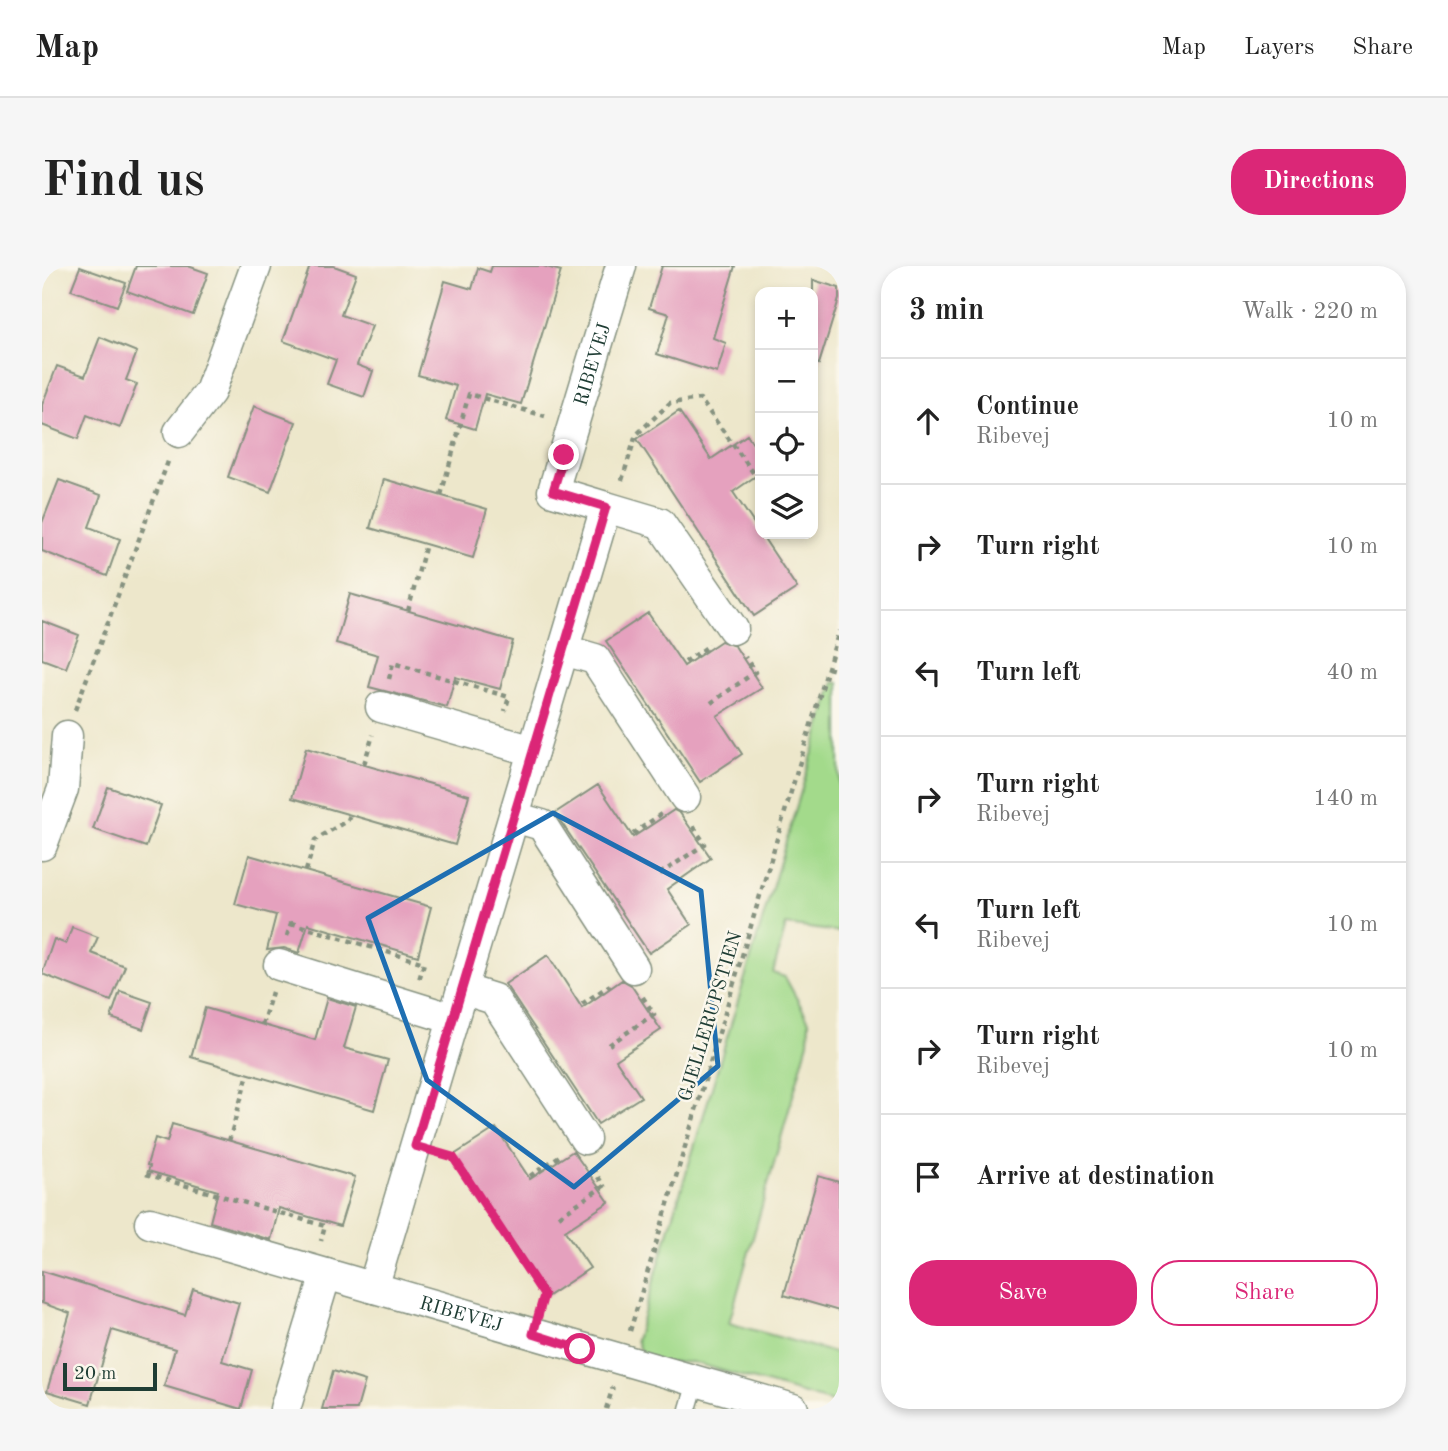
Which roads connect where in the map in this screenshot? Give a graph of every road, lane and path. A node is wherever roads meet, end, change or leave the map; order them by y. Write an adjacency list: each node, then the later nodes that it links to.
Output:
1 (256, 266): 4 (street)
2 (621, 266): 3 (street, RIBEVEJ)
3 (573, 424): 6 (path); 7 (street, RIBEVEJ)
4 (180, 432): 17 (path)
5 (756, 476): 7 (path)
6 (441, 495)
7 (606, 507): 10 (street, RIBEVEJ); 12 (street)
8 (426, 544): 9 (path)
9 (408, 611)
10 (733, 629): 15 (path)
11 (839, 631): 13 (path, GJELLERUPSTIEN)
12 (564, 650): 18 (street); 19 (street)
13 (828, 668): 14 (path); 41 (path, GJELLERUPSTIEN)
14 (839, 671)
15 (711, 703)
16 (381, 707): 18 (street)
17 (67, 736): 22 (street)
18 (533, 751): 21 (street)
19 (688, 810): 24 (path)
20 (350, 815): 23 (path)
21 (514, 817): 27 (street); 28 (street)
22 (42, 845)
23 (306, 871)
24 (660, 874)
25 (291, 923): 28 (path)
26 (279, 965): 29 (street)
27 (637, 981): 30 (path)
28 (462, 989): 29 (street); 34 (street)
29 (453, 1018): 33 (street)
30 (609, 1045)
31 (248, 1074): 32 (path)
32 (229, 1141)
33 (415, 1146): 39 (street); 40 (path)
34 (588, 1152): 36 (path)
35 (146, 1174): 38 (path)
36 (559, 1216)
37 (150, 1223): 38 (street, RIBEVEJ)
38 (326, 1274): 39 (street, RIBEVEJ); 43 (street)
39 (373, 1288): 40 (street, RIBEVEJ)
40 (533, 1334): 41 (street, RIBEVEJ)
41 (621, 1361): 42 (street, RIBEVEJ); 44 (path, GJELLERUPSTIEN)
42 (692, 1395): 45 (street, RIBEVEJ)
43 (285, 1409)
44 (606, 1409)
45 (793, 1409)

